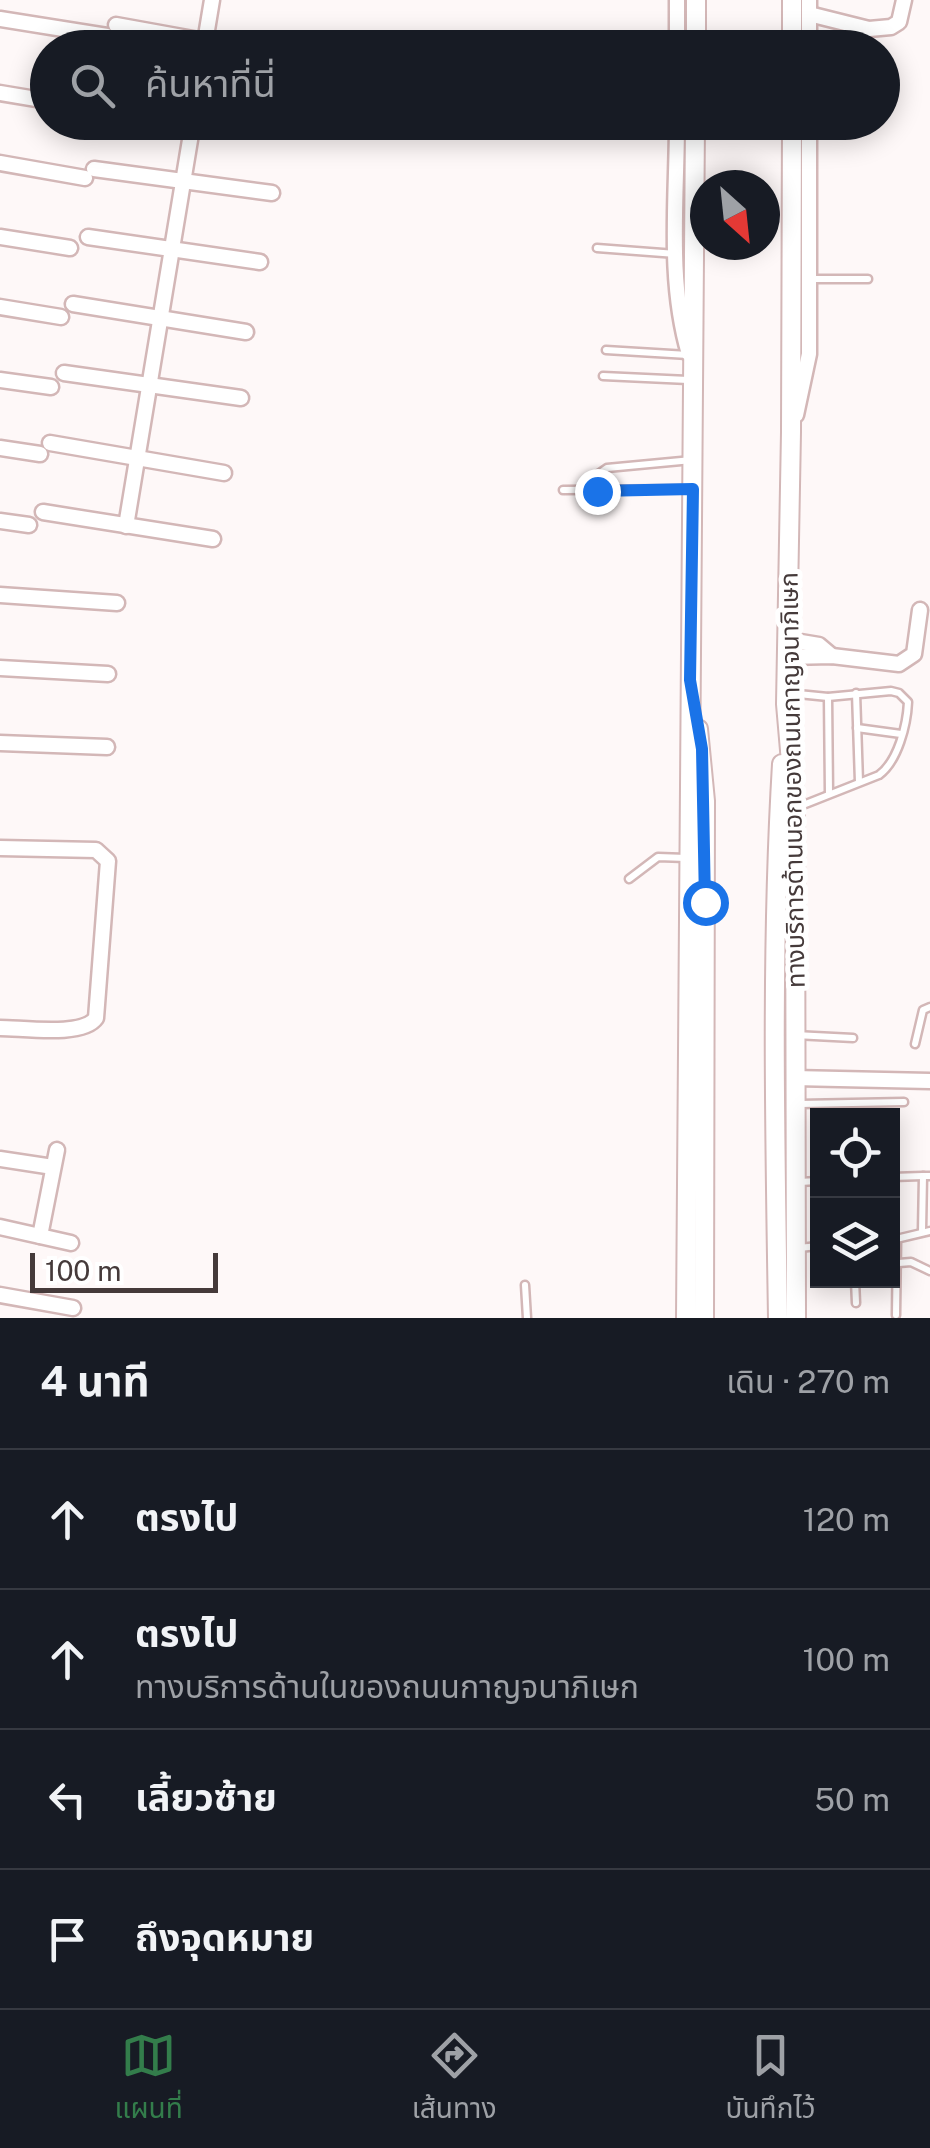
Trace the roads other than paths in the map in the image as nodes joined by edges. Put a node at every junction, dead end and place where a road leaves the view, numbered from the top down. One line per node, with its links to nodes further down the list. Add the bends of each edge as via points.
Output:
1 (212, 0): 9 (street)
2 (677, 0): 10 (street)
3 (696, 0): 11 (main road)
4 (792, 0): 12 (main road)
5 (904, 0): 6 (street, via 899,22 881,29)
6 (808, 7)
7 (0, 18): 8 (street)
8 (103, 30)
9 (207, 30)
10 (677, 30)
11 (696, 30)
12 (792, 30)
13 (0, 93): 14 (street)
14 (30, 98)
15 (191, 140): 21 (street)
16 (677, 140): 28 (street)
17 (696, 140): 41 (main road)
18 (792, 140): 46 (main road, ทางบริการด้านนอกของถนนกาญจนาภิเษก)
19 (809, 140): 30 (street)
20 (0, 163): 21 (street)
21 (185, 181): 22 (street); 27 (street)
22 (272, 193)
23 (0, 237): 25 (street)
24 (88, 238): 27 (street)
25 (70, 248)
26 (596, 248): 28 (lane)
27 (174, 249): 29 (street); 35 (street)
28 (677, 254): 38 (street)
29 (260, 262)
30 (810, 278): 31 (lane); 46 (street, via 809,354)
31 (868, 278)
32 (73, 304): 35 (street)
33 (0, 307): 34 (street)
34 (61, 316)
35 (162, 320): 36 (street); 43 (street)
36 (246, 332)
37 (606, 350): 38 (lane)
38 (689, 355): 41 (street)
39 (64, 373): 43 (street)
40 (603, 376): 41 (lane)
41 (695, 377): 49 (main road)
42 (0, 380): 44 (street)
43 (150, 386): 45 (street); 48 (street)
44 (50, 387)
45 (240, 398)
46 (792, 432): 62 (main road, ทางบริการด้านนอกของถนนกาญจนาภิเษก)
47 (0, 448): 48 (street)
48 (138, 456): 50 (street); 57 (street)
49 (694, 460): 51 (main road); 53 (lane, via 606,468 597,474)
50 (224, 473)
51 (693, 489): 53 (lane); 65 (main road)
52 (563, 490): 53 (lane)
53 (597, 491)
54 (43, 512): 57 (street)
55 (0, 521): 56 (street)
56 (29, 525)
57 (126, 526): 58 (street)
58 (214, 539)
59 (0, 595): 60 (street)
60 (117, 603)
61 (920, 610): 62 (street, via 917,644 906,661 890,665 832,656 819,645)
62 (788, 649): 68 (main road, ทางบริการด้านนอกของถนนกาญจนาภิเษก)
63 (0, 668): 64 (street)
64 (108, 674)
65 (690, 680): 77 (main road); 115 (main road, via 704,800)
66 (856, 693): 67 (lane); 69 (lane); 70 (lane, via 891,691 905,698)
67 (828, 697): 68 (lane); 74 (lane)
68 (786, 699): 75 (main road, ทางบริการด้านนอกของถนนกาญจนาภิเษก); 116 (main road, via 776,905)
69 (856, 728): 70 (lane); 73 (lane)
70 (901, 734): 73 (lane, via 888,768)
71 (0, 743): 72 (street)
72 (108, 747)
73 (858, 782): 74 (lane)
74 (829, 793): 75 (lane)
75 (796, 808): 81 (main road, ทางบริการด้านนอกของถนนกาญจนาภิเษก)
76 (0, 848): 80 (street, via 96,850 108,861 96,1018 79,1030)
77 (688, 858): 78 (lane, via 658,857); 114 (main road)
78 (629, 879)
79 (930, 1007): 83 (lane, via 923,1010)
80 (0, 1028)
81 (794, 1035): 82 (lane); 84 (main road, ทางบริการด้านนอกของถนนกาญจนาภิเษก)
82 (852, 1038)
83 (915, 1044)
84 (794, 1078): 85 (street); 88 (main road, ทางบริการด้านนอกของถนนกาญจนาภิเษก)
85 (930, 1080)
86 (832, 1102): 87 (lane); 88 (lane); 89 (lane)
87 (904, 1102)
88 (794, 1105): 95 (main road, ทางบริการด้านนอกของถนนกาญจนาภิเษก)
89 (832, 1108)
90 (56, 1150): 92 (street)
91 (0, 1159): 92 (street)
92 (54, 1166): 99 (street)
93 (926, 1176): 94 (lane); 98 (lane)
94 (900, 1177)
95 (795, 1182): 96 (lane); 103 (main road, ทางบริการด้านนอกของถนนกาญจนาภิเษก)
96 (810, 1182)
97 (0, 1228): 99 (street)
98 (926, 1231): 100 (lane)
99 (40, 1236): 101 (street)
100 (900, 1239)
101 (71, 1242)
102 (810, 1247): 103 (lane)
103 (795, 1248): 117 (main road, ทางบริการด้านนอกของถนนกาญจนาภิเษก)
104 (900, 1263): 105 (lane)
105 (930, 1271)
106 (525, 1285): 113 (lane)
107 (855, 1288): 110 (lane)
108 (898, 1288): 112 (lane)
109 (0, 1295): 111 (street)
110 (856, 1303)
111 (72, 1308)
112 (896, 1315)
113 (527, 1318)
114 (686, 1318)
115 (704, 1318)
116 (778, 1318)
117 (796, 1318)

